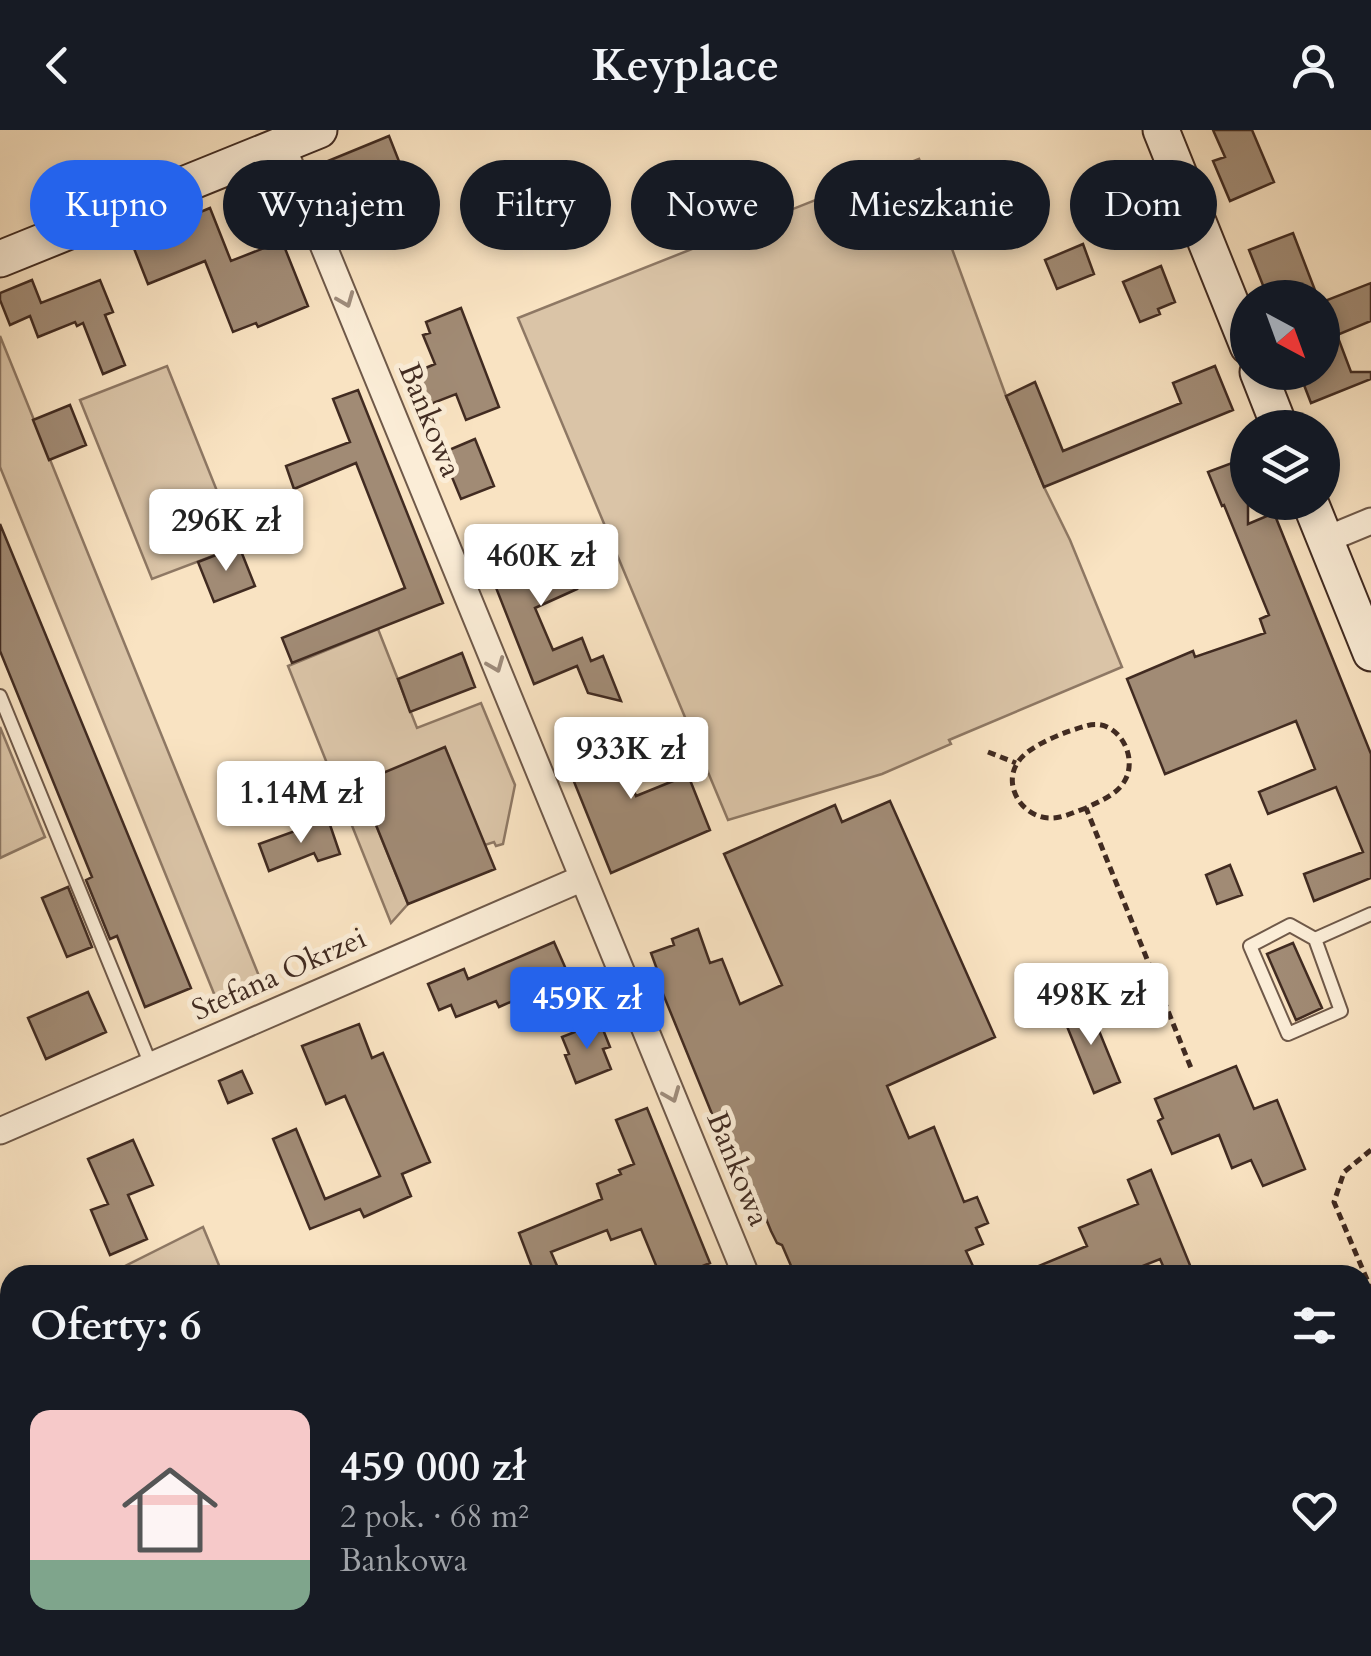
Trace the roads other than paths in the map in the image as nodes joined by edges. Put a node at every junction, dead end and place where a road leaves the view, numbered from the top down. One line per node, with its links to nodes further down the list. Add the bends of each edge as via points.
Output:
1 (319, 130): 3 (street)
2 (1161, 130): 5 (street)
3 (282, 144): 4 (street); 11 (street, Bankowa, one-way to 11)
4 (0, 259)
5 (1230, 301)
6 (1317, 520): 8 (street)
7 (1371, 521): 8 (street)
8 (1324, 540): 9 (street)
9 (1371, 653)
10 (0, 696): 14 (lane)
11 (583, 878): 14 (street, Stefana Okrzei); 16 (street, Bankowa, one-way to 16)
12 (1371, 914): 13 (lane)
13 (1315, 938): 13 (lane, via 1340,1010 1288,1034 1250,946 1290,925)
14 (152, 1065): 15 (street, Stefana Okrzei)
15 (0, 1132)
16 (742, 1265)

